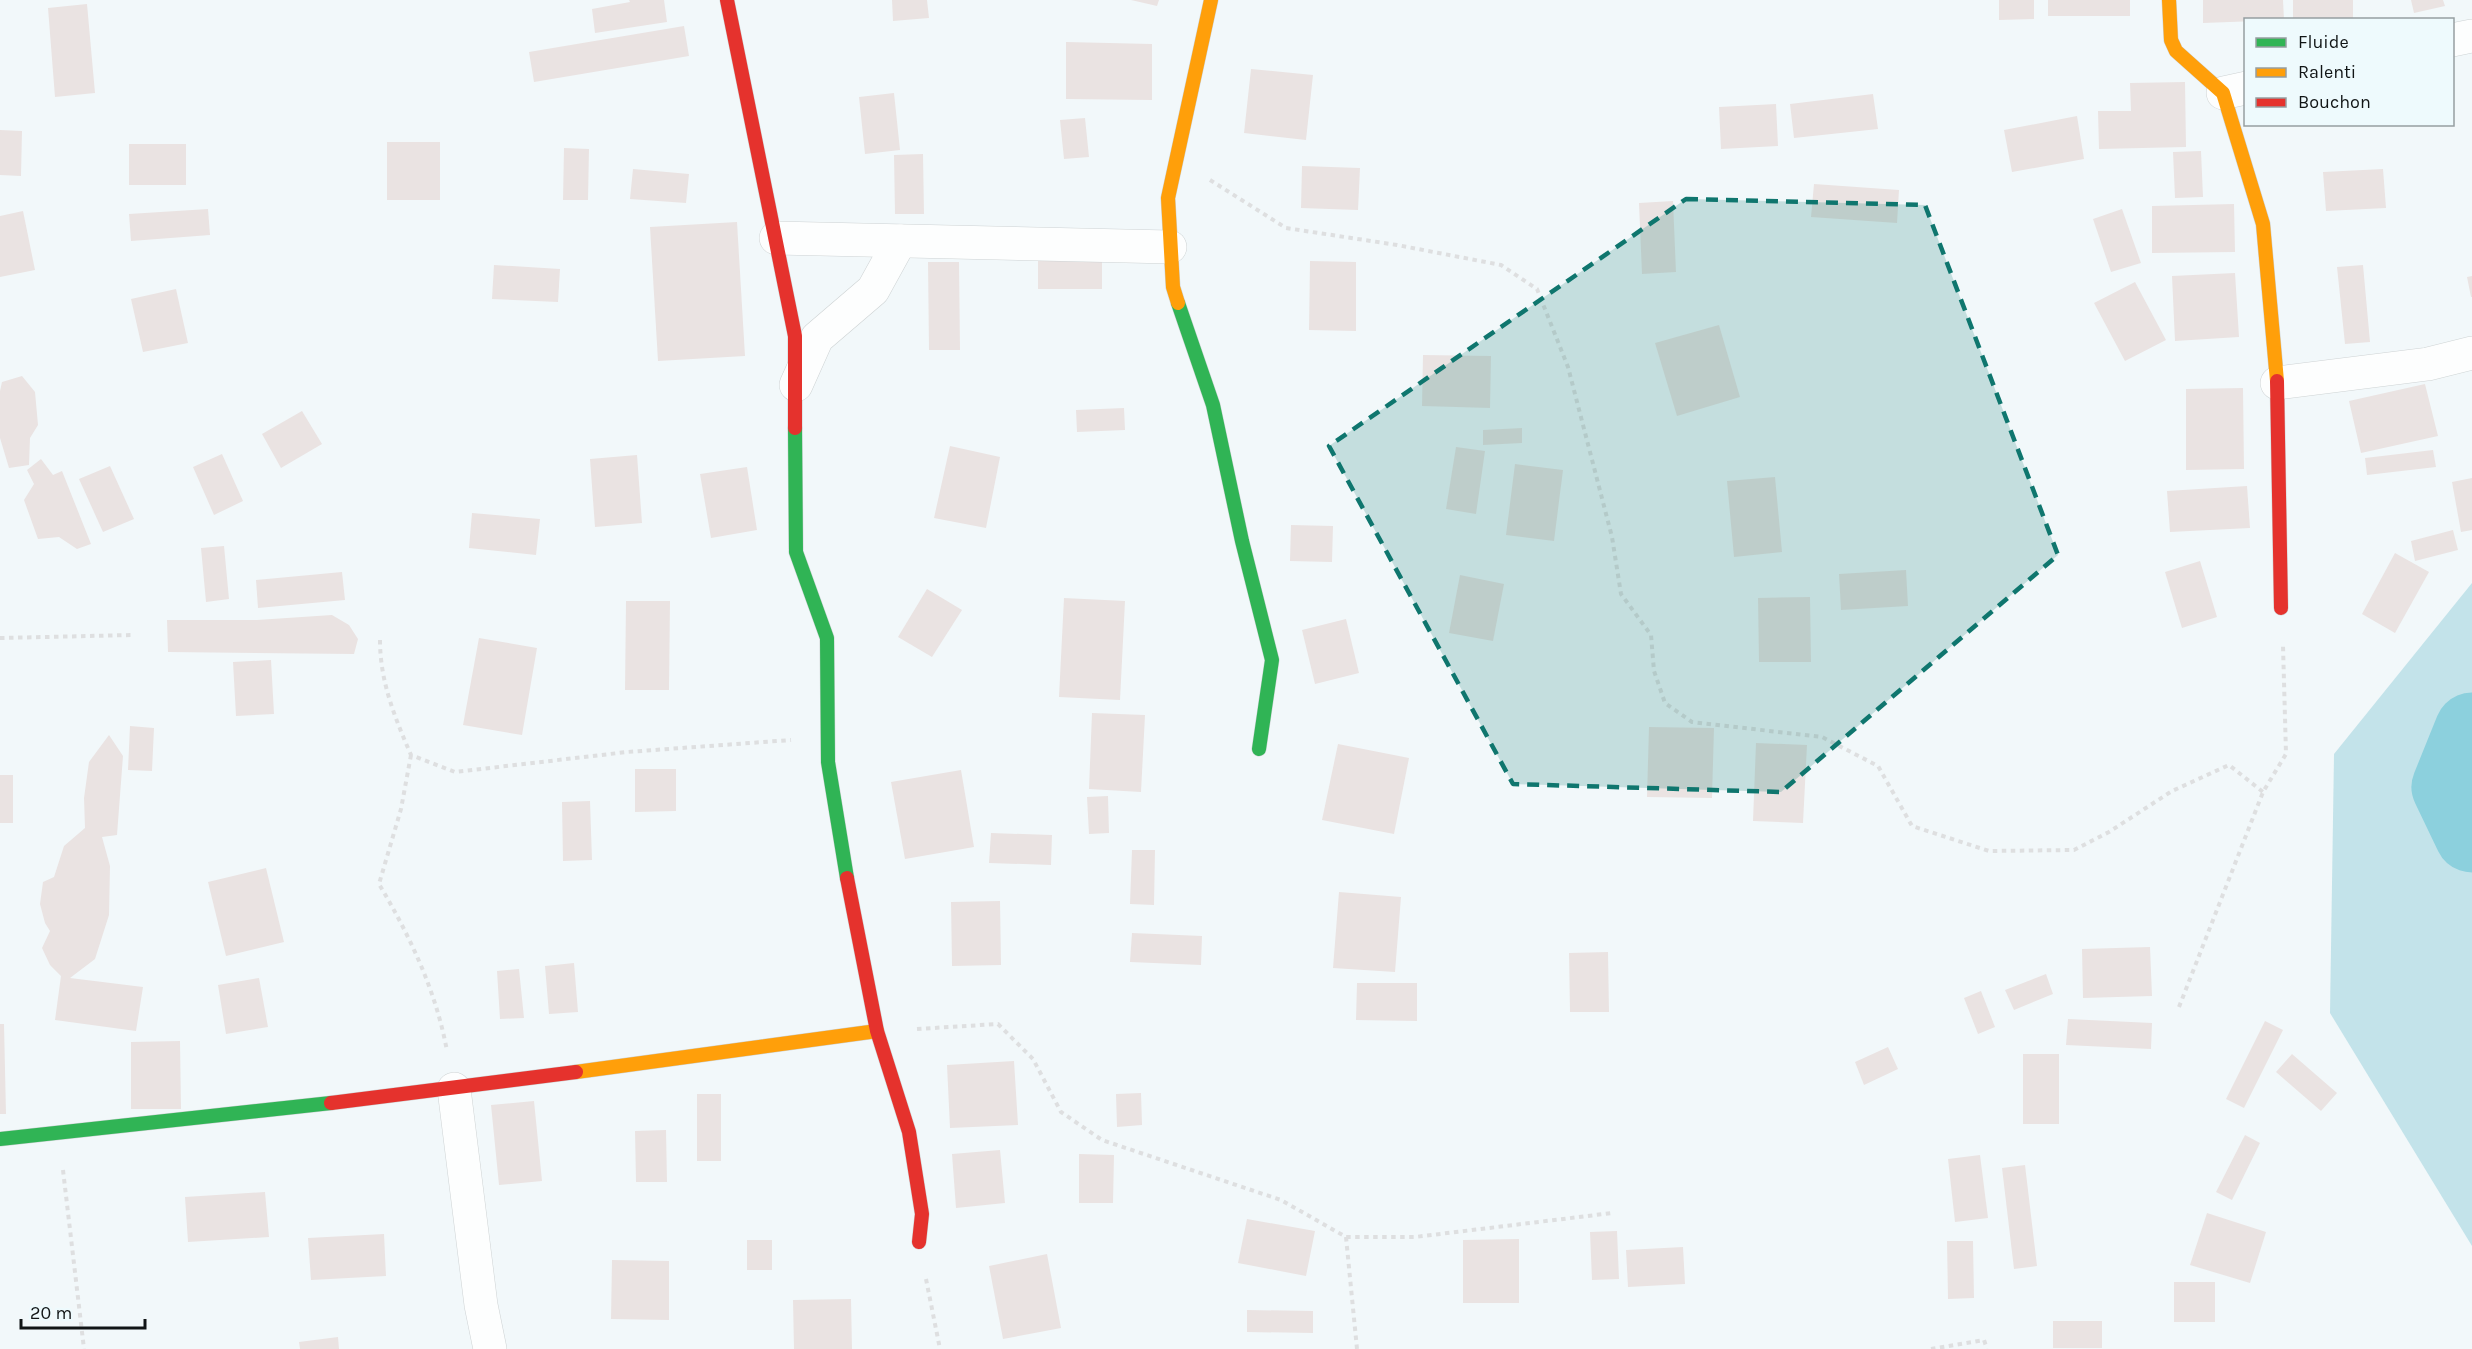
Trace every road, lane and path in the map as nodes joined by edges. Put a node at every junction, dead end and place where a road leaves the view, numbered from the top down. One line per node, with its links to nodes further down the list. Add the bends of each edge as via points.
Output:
1 (728, 0): 8 (street)
2 (1211, 0): 7 (street)
3 (2169, 0): 6 (street, via 2171,40 2176,51)
4 (2472, 36): 5 (street)
5 (2454, 40)
6 (2234, 91): 12 (street, via 2263,224)
7 (1177, 159): 10 (street, via 1168,198); 21 (path, via 1286,228 1502,265 1537,289 1568,367 1612,537 1622,594 1651,635 1654,670 1665,703 1692,722 1822,737 1878,766 1912,826 1989,851 2074,850 2172,791 2229,765)
8 (776, 238): 9 (street); 13 (street, via 795,336)
9 (900, 241): 10 (street); 13 (street, via 873,290 817,338)
10 (1170, 247): 19 (street, via 1173,287 1214,405 1272,660)
11 (2472, 352): 12 (street, via 2428,364)
12 (2277, 383): 14 (street)
13 (796, 385): 18 (street, via 796,552 825,628)
14 (2282, 608): 21 (path, via 2286,754)
15 (133, 635): 16 (path)
16 (0, 638)
17 (380, 640): 20 (path, via 380,665 392,711)
18 (828, 737): 20 (path, via 627,752 455,772); 23 (street, via 828,762 853,914)
19 (1258, 748)
20 (411, 755): 24 (path, via 401,809 379,885 404,925 420,962 443,1029)
21 (2263, 792): 22 (path)
22 (2179, 1007)
23 (877, 1031): 24 (street); 28 (path, via 998,1024 1033,1059 1061,1112 1102,1140 1281,1200); 29 (street, via 909,1132 922,1214)
24 (454, 1089): 25 (street); 31 (street)
25 (58, 1131): 26 (street); 30 (path)
26 (0, 1138)
27 (1612, 1213): 28 (path, via 1415,1237)
28 (1346, 1237): 33 (path)
29 (919, 1242): 32 (path)
30 (84, 1349)
31 (490, 1349)
32 (939, 1349)
33 (1357, 1349)
34 (1931, 1349): 35 (path, via 1984,1340)
35 (1987, 1349)

